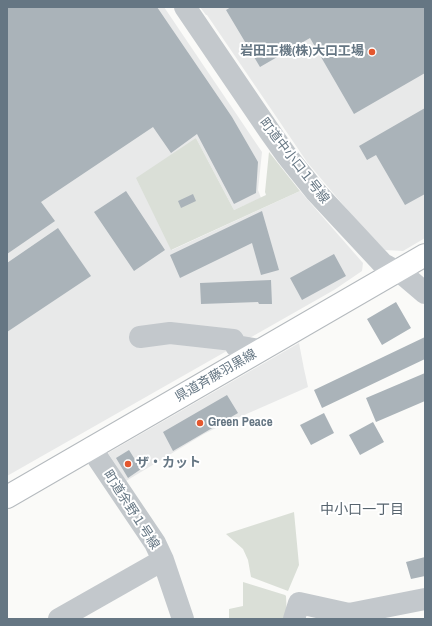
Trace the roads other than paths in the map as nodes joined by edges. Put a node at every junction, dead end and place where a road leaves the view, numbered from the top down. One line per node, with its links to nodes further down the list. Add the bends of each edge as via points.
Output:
1 (185, 7): 3 (street, 町道中小口１号線, via 270,132 308,182 383,264)
2 (425, 255): 3 (main road, 県道斉藤羽黒線)
3 (397, 272): 4 (street, 町道中小口１号線); 6 (main road, 県道斉藤羽黒線)
4 (425, 293)
5 (140, 337): 6 (street, via 170,333 233,340 236,346)
6 (260, 350): 7 (main road, 県道斉藤羽黒線)
7 (91, 448): 8 (main road, 県道斉藤羽黒線); 9 (street, 町道余野１号線, via 155,543)
8 (7, 497)
9 (163, 560): 12 (street); 13 (street, 町道余野１号線)
10 (425, 599): 11 (street, via 349,614)
11 (297, 611)
12 (59, 619)
13 (183, 619)

